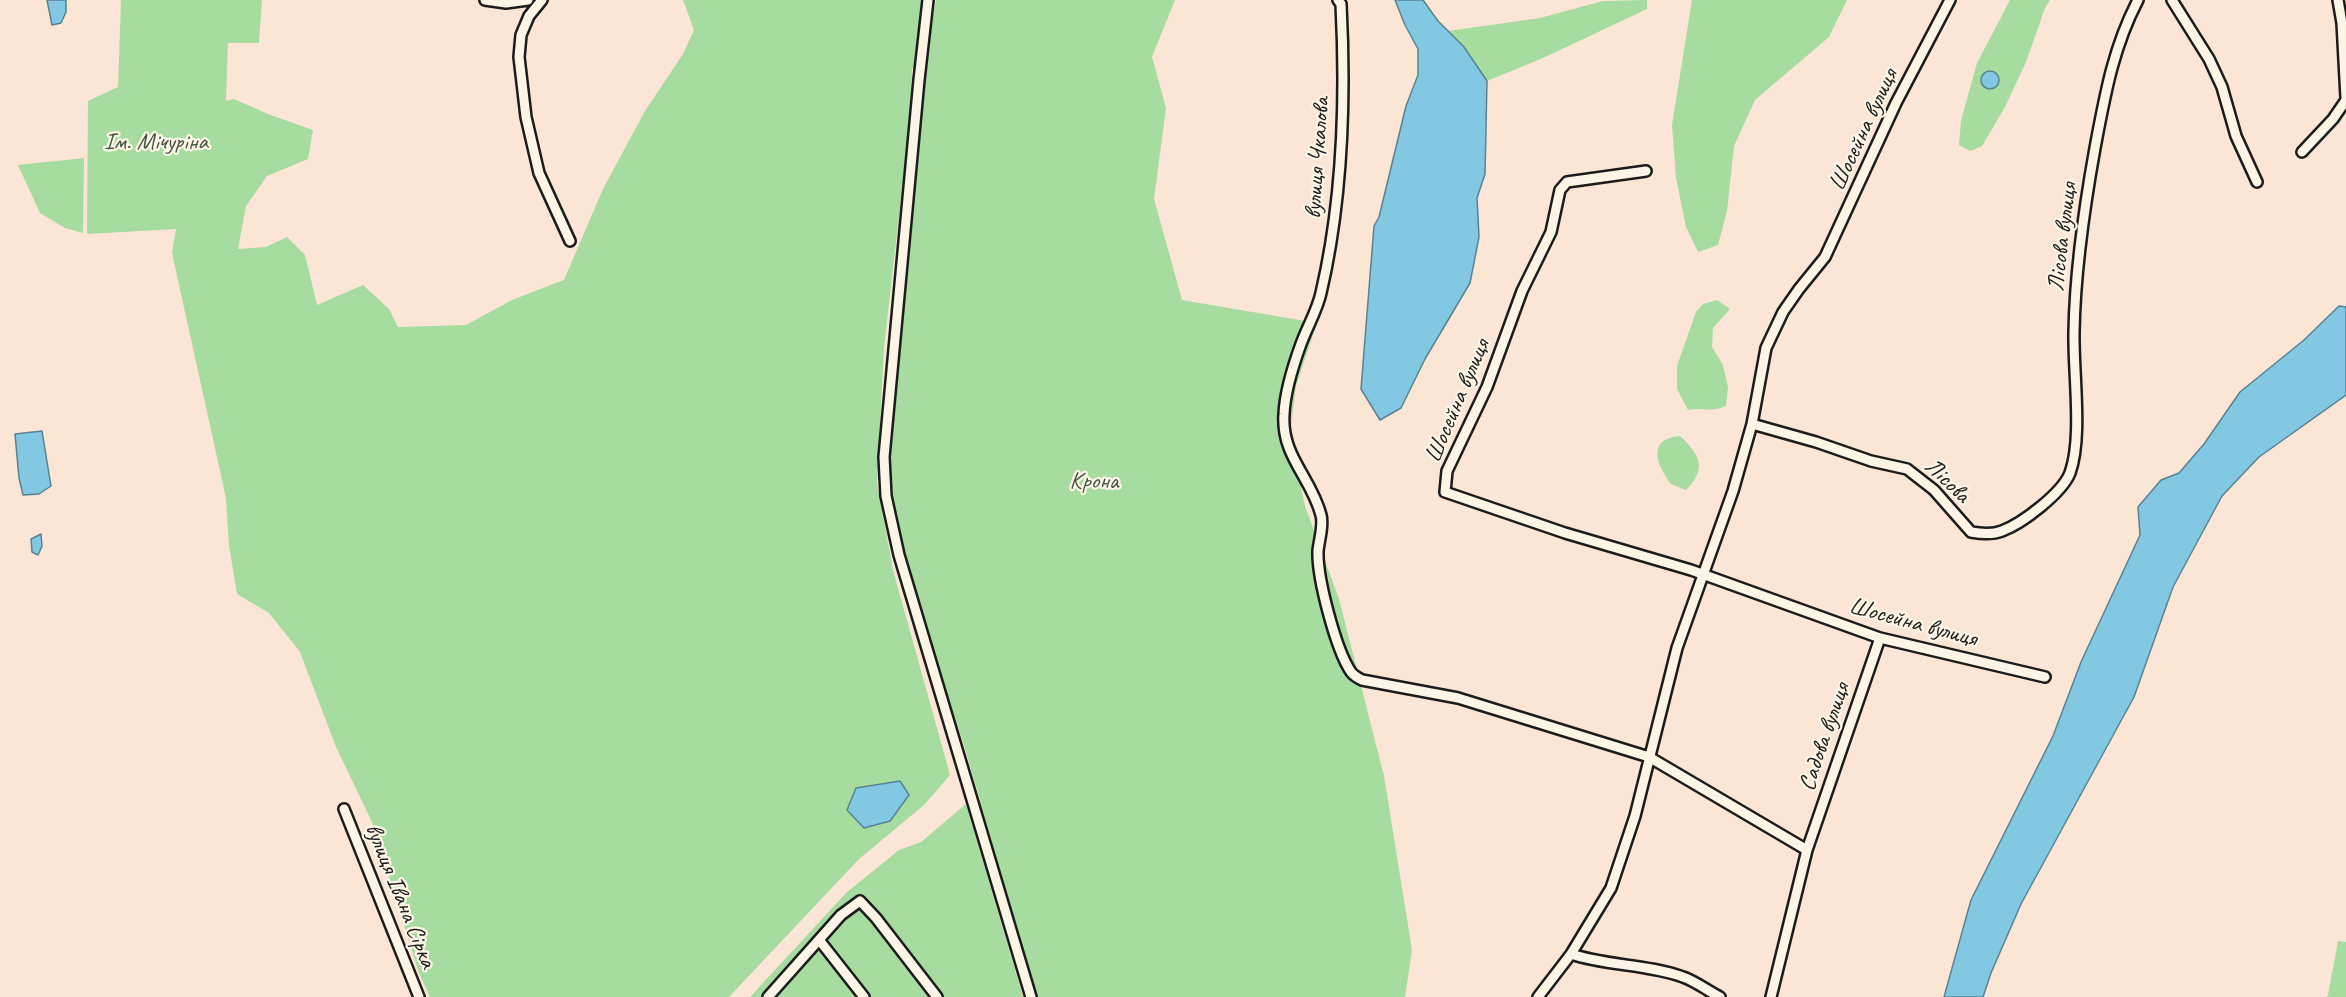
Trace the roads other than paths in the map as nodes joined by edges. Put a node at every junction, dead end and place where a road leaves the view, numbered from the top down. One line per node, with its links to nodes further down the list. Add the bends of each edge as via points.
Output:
1 (485, 0): 2 (street)
2 (528, 0)
3 (542, 0): 14 (street, via 521,34 519,57 539,173)
4 (928, 0): 29 (street, via 884,457 886,496 899,555)
5 (1338, 0): 20 (street, вулиця Чкалова, via 1342,158 1337,201 1321,294 1291,378 1283,434 1322,516 1320,579 1345,662 1353,675 1362,680 1458,698)
6 (1950, 0): 15 (street, Шосейна вулиця, via 1896,103 1826,257 1798,289 1766,348)
7 (2138, 0): 16 (street, Лісова вулиця, via 2111,64 2082,219 2074,333 2075,456)
8 (2172, 0): 13 (street, via 2209,59)
9 (2338, 0): 10 (street)
10 (2346, 99): 11 (street)
11 (2302, 152)
12 (1646, 171): 17 (street, Шосейна вулиця, via 1567,182 1560,190 1551,232 1522,291 1487,387 1447,471 1446,492)
13 (2257, 182)
14 (570, 241)
15 (1752, 424): 16 (street, Лісова, via 1907,469 1934,490 1971,532 2003,531); 17 (street, Шосейна вулиця)
16 (2065, 484)
17 (1703, 576): 18 (street, Шосейна вулиця); 20 (street, Шосейна вулиця, via 1677,648)
18 (1880, 638): 19 (street, Шосейна вулиця); 22 (street, Садова вулиця)
19 (2046, 677)
20 (1649, 757): 22 (street); 24 (street, Шосейна вулиця, via 1611,888)
21 (344, 809): 25 (street, вулиця Івана Сірка)
22 (1807, 850): 32 (street, Садова вулиця)
23 (820, 940): 26 (street); 27 (street); 28 (street, via 841,915 860,901)
24 (1571, 954): 30 (street, Шосейна вулиця); 31 (street, via 1590,961 1670,973)
25 (419, 997)
26 (768, 997)
27 (864, 997)
28 (937, 997)
29 (1031, 997)
30 (1538, 997)
31 (1720, 997)
32 (1771, 997)

